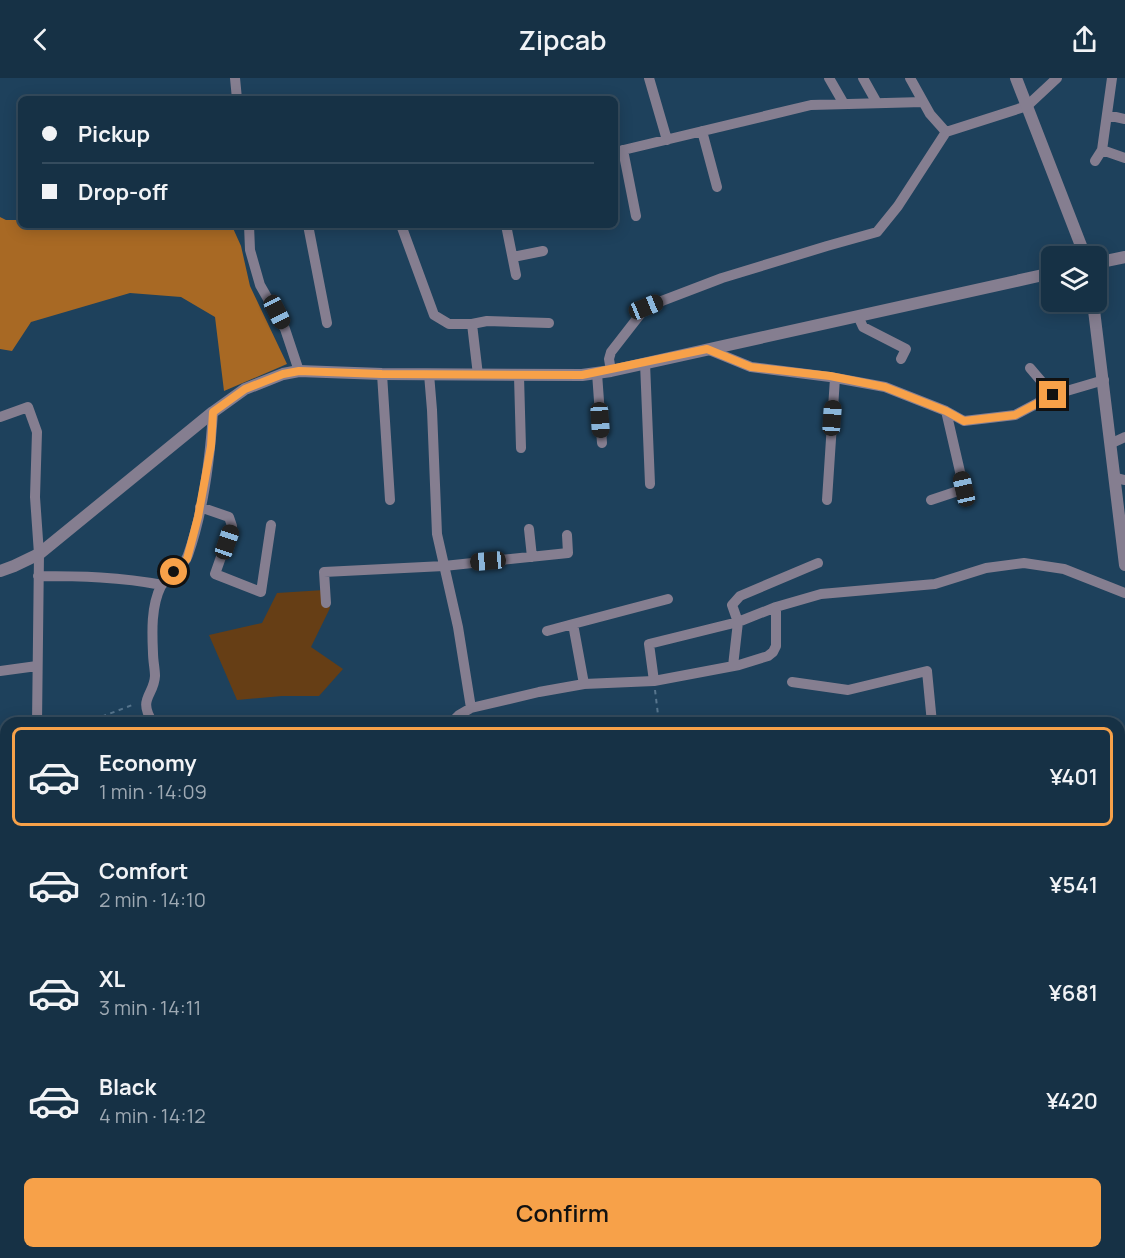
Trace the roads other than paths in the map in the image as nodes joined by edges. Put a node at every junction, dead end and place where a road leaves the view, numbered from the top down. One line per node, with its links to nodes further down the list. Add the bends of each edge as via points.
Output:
1 (235, 78): 9 (street)
2 (649, 78): 18 (street)
3 (829, 78): 12 (street)
4 (863, 78): 11 (street)
5 (910, 78): 10 (street)
6 (1016, 78): 13 (street)
7 (1057, 78): 13 (street)
8 (1112, 78): 14 (street)
9 (237, 96)
10 (923, 102): 11 (street); 17 (street)
11 (877, 103): 12 (street)
12 (844, 104): 16 (street, via 811,105)
13 (1027, 106): 17 (street); 29 (street)
14 (1107, 115): 15 (street); 19 (street)
15 (1125, 119)
16 (702, 131): 18 (street); 23 (street)
17 (946, 132): 46 (street, via 878,232 722,278 646,307 611,352)
18 (667, 140): 20 (street)
19 (1102, 150): 21 (street); 22 (street)
20 (619, 151): 24 (street)
21 (1125, 158)
22 (1095, 161)
23 (717, 187)
24 (636, 216)
25 (249, 228): 45 (street, via 250,250 260,285 285,329)
26 (309, 228): 38 (street)
27 (402, 228): 40 (street, via 434,315 449,324)
28 (507, 228): 31 (street)
29 (1081, 246)
30 (543, 251): 31 (street)
31 (513, 257): 34 (street)
32 (1125, 257): 33 (street)
33 (1107, 261)
34 (516, 275)
35 (1041, 275): 37 (street)
36 (1094, 312): 53 (street)
37 (858, 316): 41 (street); 42 (street, via 863,327 906,349)
38 (327, 323)
39 (549, 323): 40 (street)
40 (472, 324): 50 (street)
41 (707, 349): 43 (street); 52 (street, via 751,367)
42 (901, 359)
43 (645, 363): 46 (street); 63 (street)
44 (1030, 368): 54 (street)
45 (299, 371): 48 (street); 56 (street, via 245,389)
46 (611, 371): 47 (street)
47 (597, 373): 51 (street); 59 (street)
48 (382, 374): 49 (street); 64 (street)
49 (429, 374): 50 (street); 75 (street, via 437,534)
50 (478, 375): 51 (street)
51 (519, 376): 61 (street)
52 (836, 378): 55 (street, via 885,387); 65 (street)
53 (1104, 380): 54 (street); 60 (street)
54 (1053, 395): 55 (street, via 1015,415 964,421)
55 (946, 411): 66 (street, via 964,489)
56 (213, 412): 67 (street); 71 (street)
57 (0, 417): 71 (street, via 28,407 35,424)
58 (1125, 437): 60 (street)
59 (602, 443)
60 (1112, 443): 62 (street)
61 (521, 448)
62 (1120, 479): 74 (street)
63 (650, 484)
64 (390, 500)
65 (827, 500)
66 (931, 500)
67 (200, 507): 68 (street, via 229,517 232,526 215,574 261,592); 78 (street, via 187,559)
68 (271, 525)
69 (530, 529): 72 (street)
70 (567, 535): 72 (street, via 568,554)
71 (39, 554): 76 (street); 77 (street)
72 (532, 557): 75 (street)
73 (818, 563): 83 (street, via 740,596 732,605)
74 (1125, 565)
75 (444, 566): 81 (street, via 324,572); 92 (street)
76 (0, 571)
77 (39, 576): 78 (street); 86 (street)
78 (162, 585): 94 (street, via 153,614 155,678 147,700)
79 (1125, 593): 82 (street, via 1064,569 1024,563 986,568 935,584 821,594)
80 (668, 599): 84 (street)
81 (326, 603)
82 (776, 607): 83 (street); 87 (street, via 776,646 772,652)
83 (738, 622): 87 (street); 89 (street, via 649,644)
84 (573, 624): 85 (street); 91 (street)
85 (547, 631)
86 (37, 666): 88 (street); 93 (street)
87 (733, 666): 89 (street)
88 (0, 671)
89 (654, 681): 91 (street)
90 (792, 682): 96 (street, via 848,690 927,671)
91 (584, 684): 92 (street)
92 (471, 708): 95 (street)
93 (37, 717)
94 (149, 717)
95 (457, 717)
96 (931, 717)

